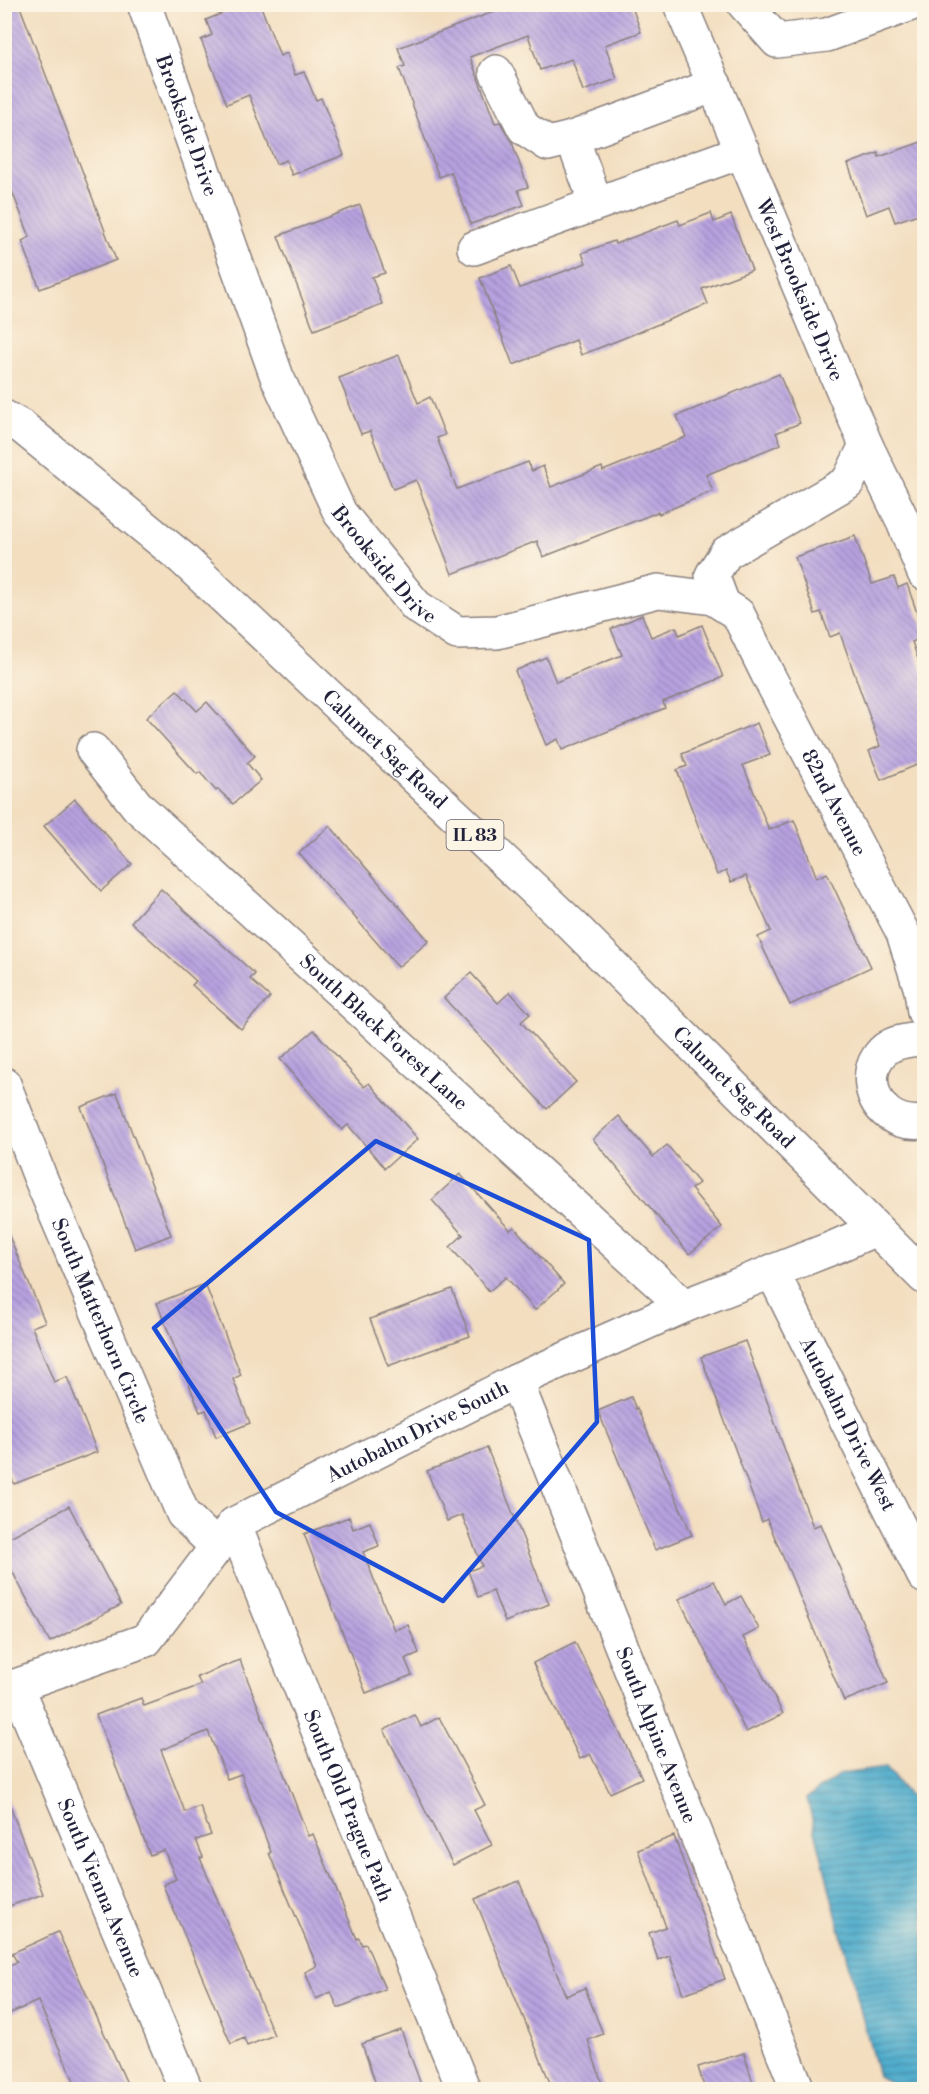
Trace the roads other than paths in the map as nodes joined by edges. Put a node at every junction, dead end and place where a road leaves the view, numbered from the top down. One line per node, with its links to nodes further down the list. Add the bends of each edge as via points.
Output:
1 (144, 4): 14 (street, Brookside Drive, via 277,376 340,513 416,606 457,633 497,632 658,591 713,598)
2 (680, 4): 6 (street, West Brookside Drive)
3 (744, 4): 4 (street, via 777,41 827,35)
4 (911, 4)
5 (495, 72): 7 (street, via 524,128 548,144)
6 (715, 85): 7 (street); 8 (street, West Brookside Drive)
7 (572, 138): 9 (street)
8 (743, 151): 9 (street); 12 (street, West Brookside Drive)
9 (596, 203): 10 (street)
10 (474, 248)
11 (4, 417): 20 (street, Calumet Sag Road / IL 83, via 22,427 182,558 571,924)
12 (866, 445): 13 (street, West Brookside Drive); 14 (street, via 848,482 726,553 712,575)
13 (924, 573)
14 (723, 604): 16 (street, 82nd Avenue, via 738,614 903,933)
15 (93, 750): 23 (street, South Black Forest Lane, via 138,807)
16 (924, 1012)
17 (924, 1040): 19 (street, via 897,1042 881,1053 871,1080 872,1091 883,1111)
18 (4, 1084): 25 (street, South Matterhorn Circle, via 183,1514)
19 (920, 1127)
20 (876, 1229): 21 (street, Autobahn Drive South); 22 (street, Calumet Sag Road / IL 83)
21 (772, 1271): 23 (street, Autobahn Drive South); 26 (street, Autobahn Drive West)
22 (924, 1277)
23 (684, 1306): 24 (street, Autobahn Drive South)
24 (516, 1381): 25 (street, Autobahn Drive South); 30 (street, South Alpine Avenue)
25 (226, 1535): 27 (street, Autobahn Drive South, via 146,1640); 29 (street, South Old Prague Path)
26 (924, 1576)
27 (10, 1688): 28 (street, South Vienna Avenue)
28 (186, 2090)
29 (464, 2090)
30 (798, 2090)

